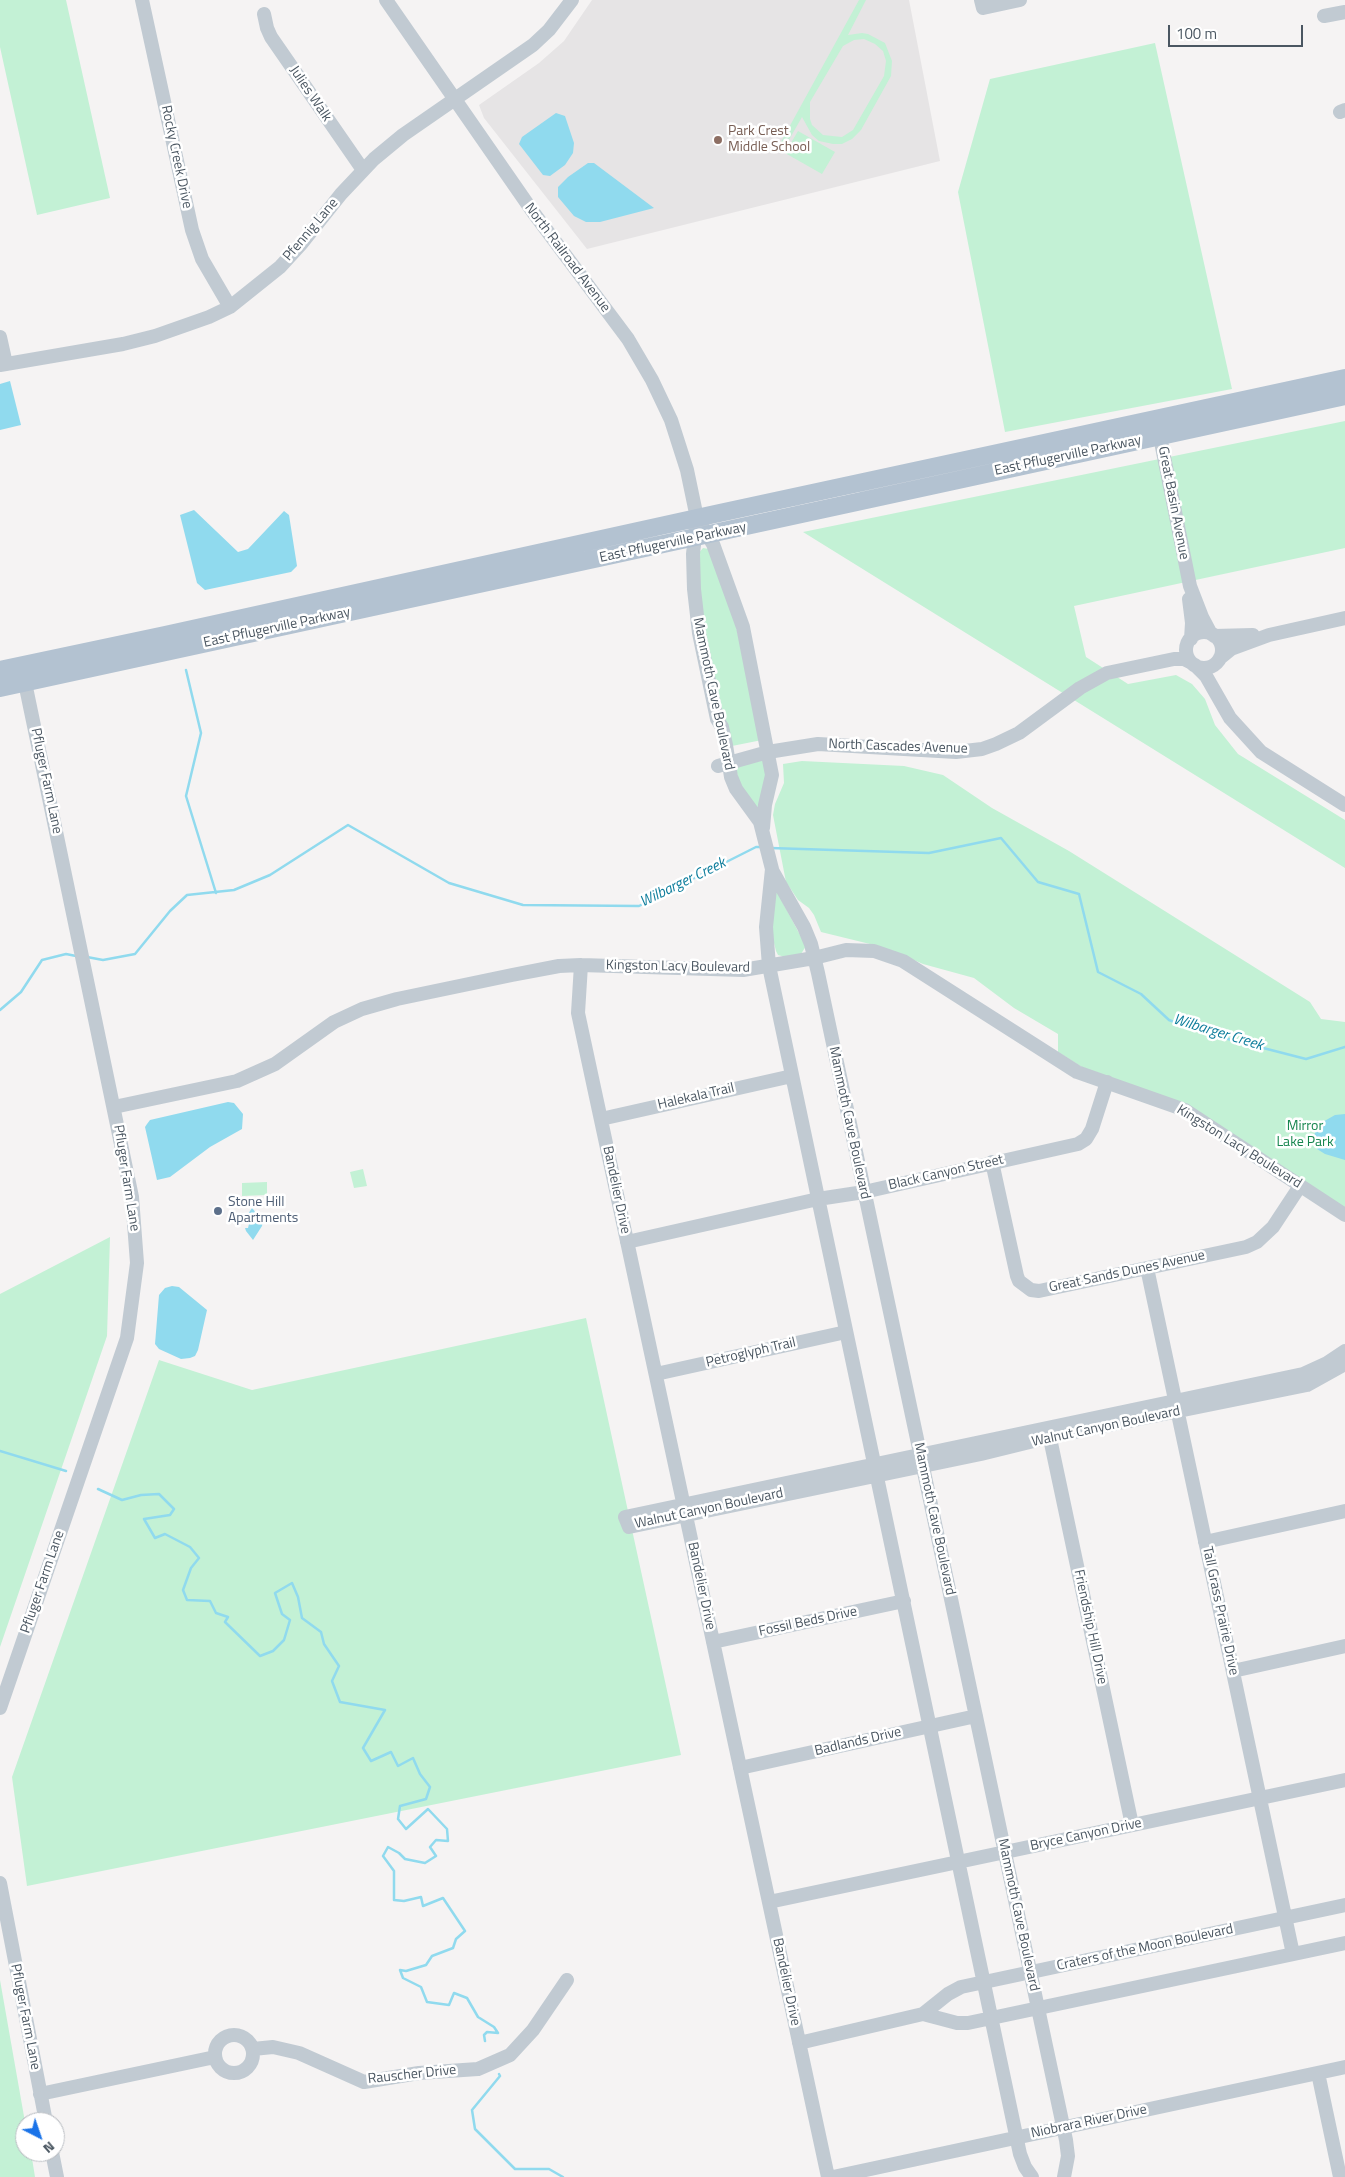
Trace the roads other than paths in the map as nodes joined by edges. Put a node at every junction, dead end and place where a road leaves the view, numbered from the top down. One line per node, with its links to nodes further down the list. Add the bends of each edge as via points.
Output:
1 (142, 0): 11 (street, Rocky Creek Drive, via 192,230 202,259)
2 (386, 0): 9 (street, North Railroad Avenue)
3 (572, 0): 9 (street, Pfennig Lane, via 533,45)
4 (1020, 0): 5 (street)
5 (982, 4)
6 (1345, 12): 8 (street)
7 (264, 14): 10 (street, Julies Walk, via 271,37)
8 (1324, 16)
9 (454, 100): 10 (street, Pfennig Lane, via 403,135); 17 (street, North Railroad Avenue, via 628,339 652,380 671,420 682,454)
10 (363, 170): 11 (street, Pfennig Lane, via 280,267)
11 (230, 306): 13 (street, Pfennig Lane, via 210,318 155,336)
12 (0, 337): 13 (street)
13 (3, 364)
14 (1345, 378): 16 (main road, East Pflugerville Parkway)
15 (1345, 396): 16 (main road, East Pflugerville Parkway)
16 (1158, 427): 17 (main road, East Pflugerville Parkway); 18 (main road, East Pflugerville Parkway); 19 (street, Great Basin Avenue)
17 (696, 518): 18 (street, Mammoth Cave Boulevard); 20 (main road, East Pflugerville Parkway)
18 (701, 537): 21 (main road, East Pflugerville Parkway); 34 (street, Mammoth Cave Boulevard, via 714,544 742,627); 35 (street, Mammoth Cave Boulevard, via 693,554 696,618 717,718 722,727)
19 (1190, 586): 23 (street, Great Basin Avenue); 25 (street, Great Basin Avenue)
20 (354, 592): 21 (street); 28 (main road, East Pflugerville Parkway)
21 (359, 610): 31 (main road, East Pflugerville Parkway)
22 (1345, 618): 24 (street)
23 (1213, 635): 24 (street); 25 (street, via 1201,632); 26 (street, via 1221,644)
24 (1268, 635): 26 (street, via 1231,649)
25 (1190, 640): 27 (street, via 1188,655); 30 (street, via 1172,651)
26 (1219, 659): 27 (street, via 1205,668); 33 (street, via 1214,675)
27 (1194, 664): 30 (street, via 1174,659); 33 (street, via 1206,676)
28 (21, 665): 29 (main road, East Pflugerville Parkway); 31 (street, Pfluger Farm Lane)
29 (0, 670)
30 (1118, 670): 34 (street, North Cascades Avenue, via 1107,672 1085,685 1013,736 982,749 956,752 818,744)
31 (25, 682): 32 (main road, East Pflugerville Parkway); 44 (street, Pfluger Farm Lane)
32 (0, 688)
33 (1217, 696): 36 (street, via 1235,724 1261,752)
34 (768, 752): 35 (street, North Cascades Avenue); 37 (street, Mammoth Cave Boulevard, via 772,775)
35 (724, 765): 37 (street, Mammoth Cave Boulevard)
36 (1345, 805)
37 (763, 830): 38 (street, Mammoth Cave Boulevard)
38 (772, 869): 39 (street, Mammoth Cave Boulevard, via 804,927); 41 (street, Mammoth Cave Boulevard, via 766,927)
39 (814, 958): 41 (street, Kingston Lacy Boulevard); 43 (street, Kingston Lacy Boulevard, via 860,950 903,960 1077,1072); 48 (street, Mammoth Cave Boulevard)
40 (581, 965): 41 (street, Kingston Lacy Boulevard, via 732,971); 44 (street, Kingston Lacy Boulevard, via 512,975 362,1009 334,1022 275,1064 237,1081); 45 (street, Bandelier Drive, via 578,1012)
41 (768, 966): 42 (street, Mammoth Cave Boulevard)
42 (792, 1076): 45 (street, Halekala Trail); 49 (street, Mammoth Cave Boulevard)
43 (1107, 1082): 46 (street, Black Canyon Street, via 1092,1129 1082,1142); 47 (street, Kingston Lacy Boulevard, via 1184,1110)
44 (114, 1107): 68 (street, Pfluger Farm Lane, via 132,1196 136,1238 137,1263 127,1338)
45 (601, 1119): 51 (street, Bandelier Drive)
46 (992, 1162): 48 (street, Black Canyon Street); 52 (street, Great Sands Dunes Avenue, via 1015,1270 1020,1281 1031,1290)
47 (1300, 1186): 50 (street, Kingston Lacy Boulevard); 52 (street, Great Sands Dunes Avenue, via 1273,1227 1257,1242)
48 (864, 1192): 49 (street, Black Canyon Street); 59 (street, Mammoth Cave Boulevard)
49 (818, 1199): 51 (street, Black Canyon Street); 53 (street, Mammoth Cave Boulevard)
50 (1345, 1215)
51 (628, 1242): 56 (street, Bandelier Drive)
52 (1147, 1268): 57 (street, Tall Grass Prairie Drive)
53 (846, 1332): 56 (street, Petroglyph Trail); 60 (street, Mammoth Cave Boulevard)
54 (1345, 1351): 57 (street, Walnut Canyon Boulevard, via 1303,1374)
55 (1345, 1364): 57 (street, Walnut Canyon Boulevard, via 1306,1385)
56 (656, 1374): 61 (street, Bandelier Drive)
57 (1176, 1406): 58 (street, Walnut Canyon Boulevard); 63 (street, Tall Grass Prairie Drive)
58 (1049, 1433): 59 (street, Walnut Canyon Boulevard); 74 (street, Friendship Hill Drive)
59 (921, 1460): 60 (street, Walnut Canyon Boulevard); 69 (street, Mammoth Cave Boulevard)
60 (876, 1469): 61 (street, Walnut Canyon Boulevard); 64 (street, Mammoth Cave Boulevard)
61 (685, 1509): 65 (street, Bandelier Drive)
62 (1345, 1511): 63 (street)
63 (1205, 1542): 67 (street, Tall Grass Prairie Drive)
64 (904, 1601): 65 (street, Fossil Beds Drive); 70 (street, Mammoth Cave Boulevard)
65 (713, 1642): 71 (street, Bandelier Drive)
66 (1345, 1646): 67 (street)
67 (1233, 1671): 73 (street, Tall Grass Prairie Drive)
68 (0, 1708)
69 (976, 1716): 70 (street, Badlands Drive); 75 (street, Mammoth Cave Boulevard)
70 (930, 1726): 71 (street, Badlands Drive); 76 (street, Mammoth Cave Boulevard)
71 (740, 1768): 78 (street, Bandelier Drive)
72 (1345, 1780): 73 (street, Bryce Canyon Drive)
73 (1260, 1798): 74 (street, Bryce Canyon Drive); 80 (street, Tall Grass Prairie Drive)
74 (1132, 1825): 75 (street, Bryce Canyon Drive)
75 (1005, 1852): 76 (street, Bryce Canyon Drive); 83 (street, Mammoth Cave Boulevard)
76 (959, 1862): 78 (street, Bryce Canyon Drive); 85 (street, Mammoth Cave Boulevard)
77 (0, 1883): 94 (street, Pfluger Farm Lane)
78 (769, 1902): 89 (street, Bandelier Drive)
79 (1345, 1905): 80 (street, Craters of the Moon Boulevard)
80 (1285, 1918): 82 (street, Tall Grass Prairie Drive); 83 (street, Craters of the Moon Boulevard)
81 (1345, 1943): 82 (street, Craters of the Moon Boulevard)
82 (1293, 1954): 86 (street, Craters of the Moon Boulevard)
83 (1030, 1972): 85 (street, Craters of the Moon Boulevard); 86 (street, Mammoth Cave Boulevard)
84 (567, 1980): 90 (street, Rauscher Drive, via 533,2030 510,2055 478,2069 419,2073 364,2082 299,2053)
85 (984, 1982): 87 (street, Craters of the Moon Boulevard, via 956,1989); 88 (street, Mammoth Cave Boulevard)
86 (1038, 2008): 88 (street, Craters of the Moon Boulevard); 96 (street, Mammoth Cave Boulevard)
87 (923, 2014): 88 (street, Craters of the Moon Boulevard, via 964,2023); 89 (street, Craters of the Moon Boulevard)
88 (992, 2018): 97 (street, Mammoth Cave Boulevard)
89 (799, 2043): 100 (street, Bandelier Drive)
90 (253, 2048): 91 (street, via 245,2038 233,2035 222,2040 215,2050); 91 (street, via 249,2066 237,2073 220,2068)
91 (215, 2057): 94 (street)
92 (1345, 2067): 93 (street, Niobrara River Drive)
93 (1318, 2073): 96 (street, Niobrara River Drive); 104 (street)
94 (40, 2094): 95 (street, Pfluger Farm Lane)
95 (44, 2112)
96 (1063, 2128): 97 (street, Niobrara River Drive); 103 (street, Mammoth Cave Boulevard, via 1068,2156)
97 (1018, 2137): 101 (street, Niobrara River Drive); 102 (street, Mammoth Cave Boulevard, via 1023,2163)
98 (54, 2162): 99 (street)
99 (57, 2177)
100 (828, 2177)
101 (832, 2177)
102 (1032, 2177)
103 (1064, 2177)
104 (1340, 2177)

